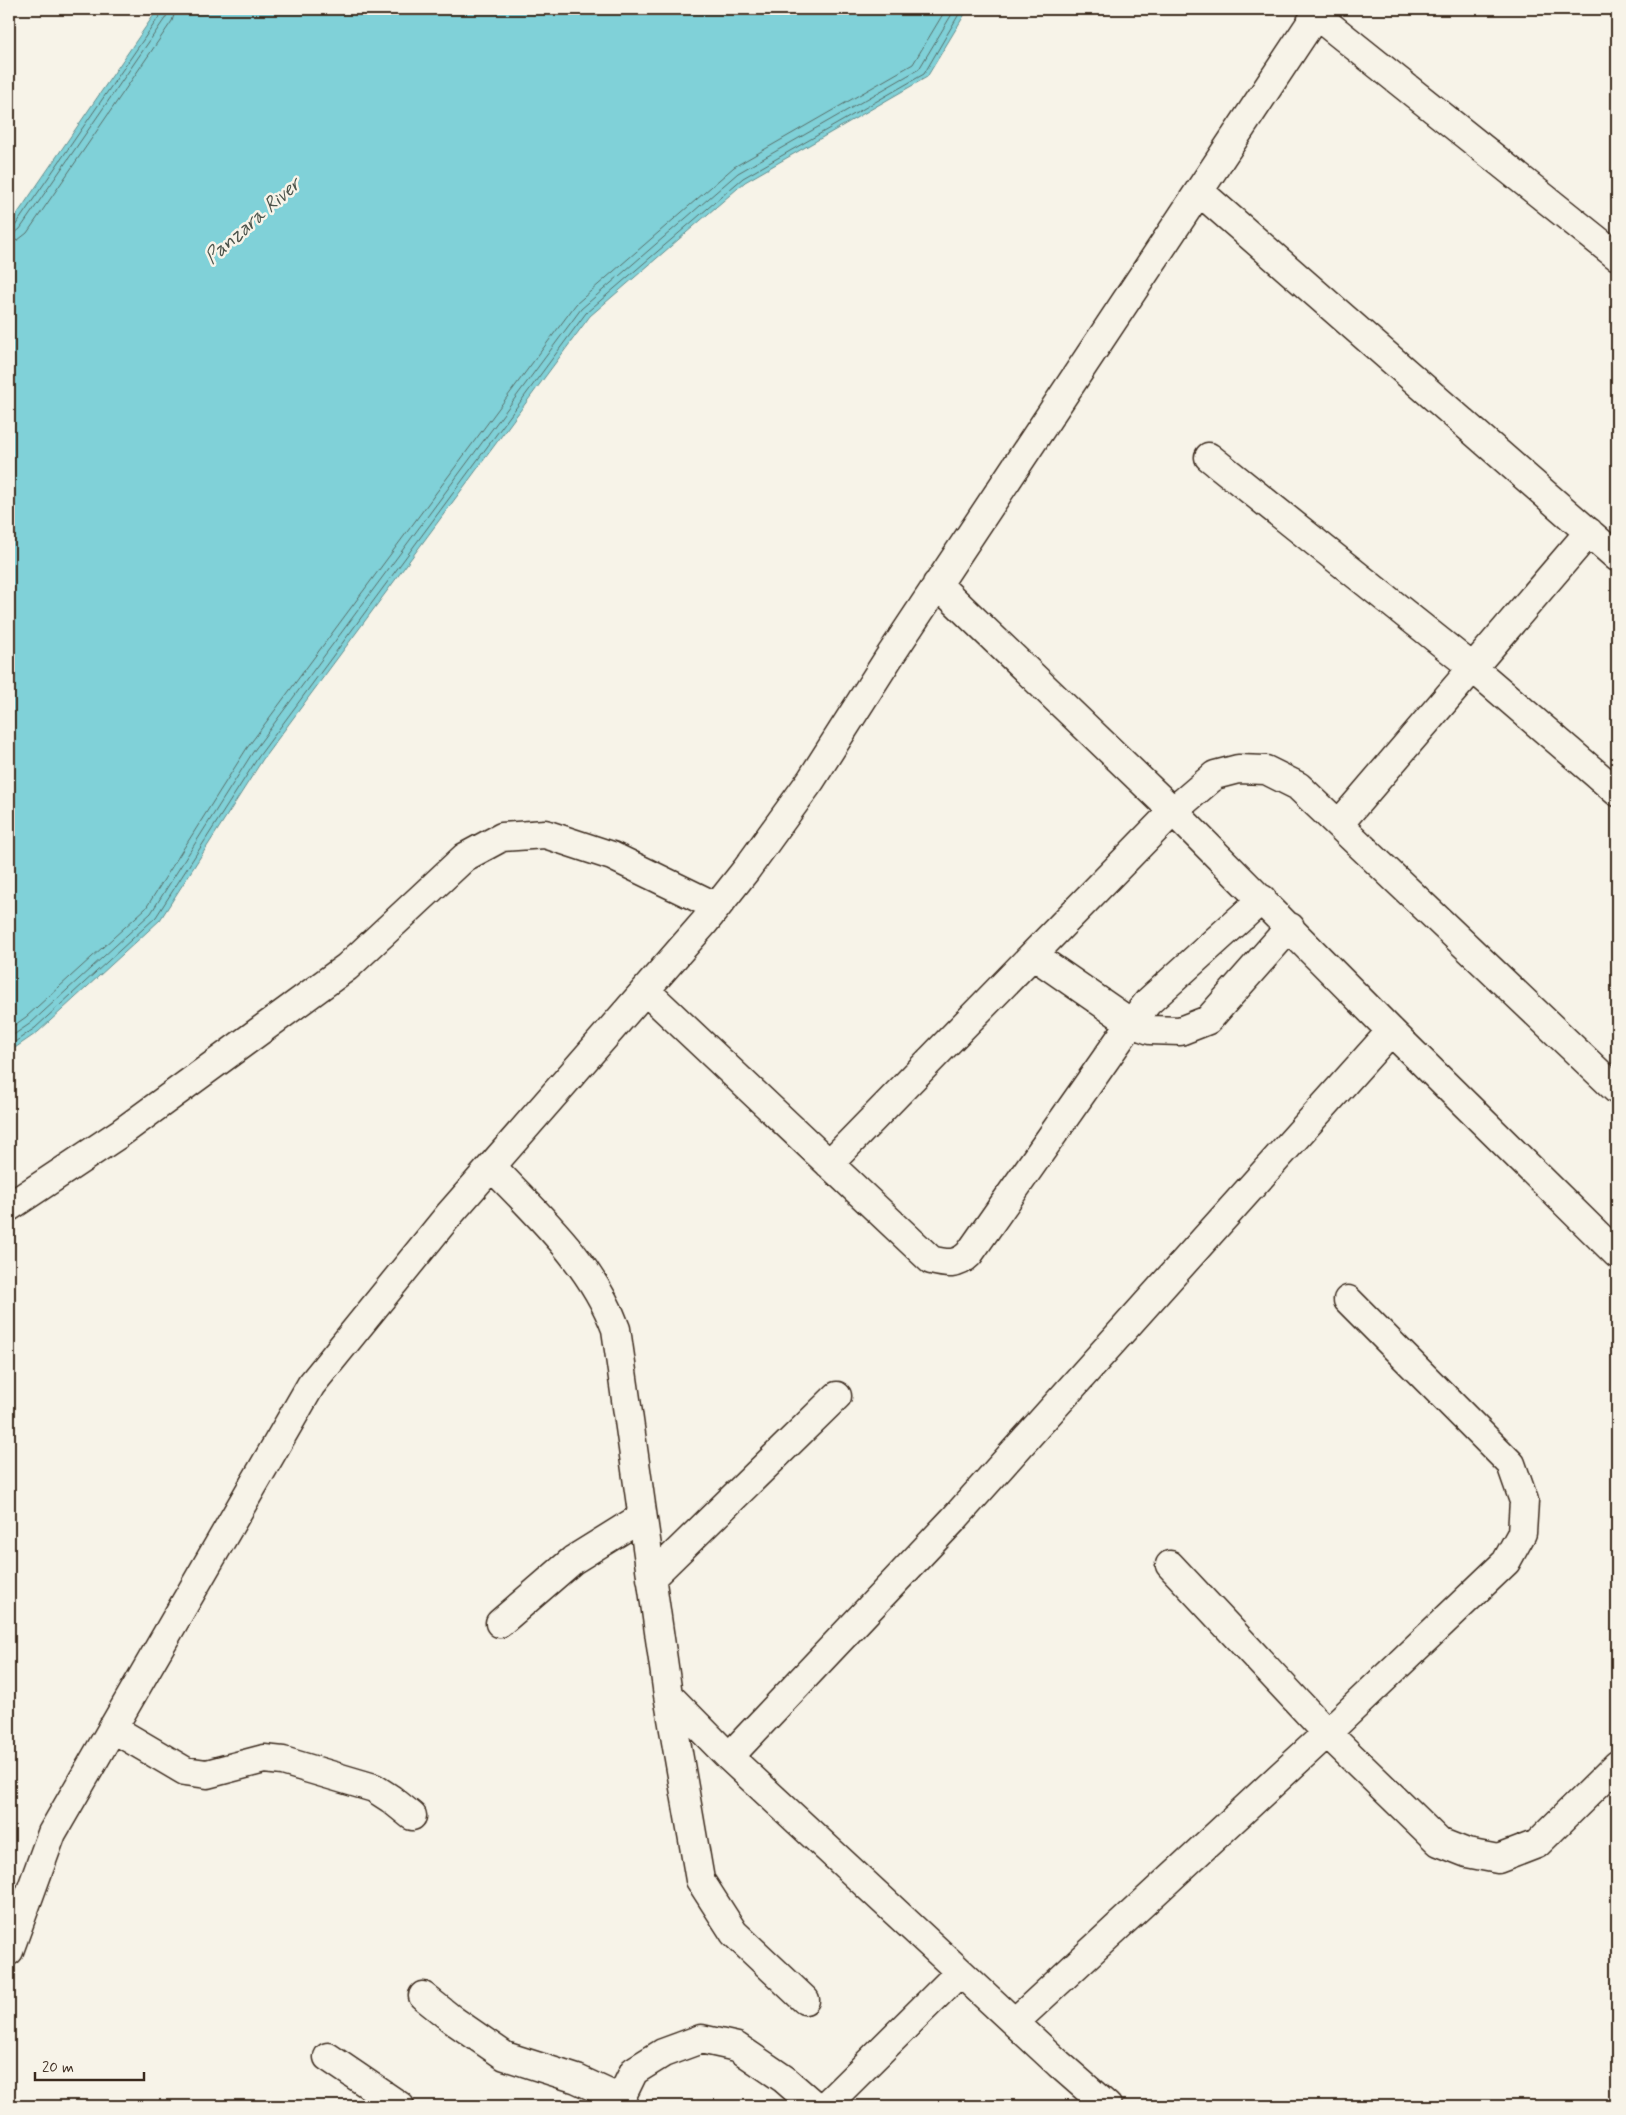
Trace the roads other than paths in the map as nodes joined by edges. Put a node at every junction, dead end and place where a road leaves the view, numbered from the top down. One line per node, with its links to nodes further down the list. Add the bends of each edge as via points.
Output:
1 (1318, 12): 2 (street); 3 (street)
2 (1199, 191): 5 (street); 7 (street)
3 (1617, 256)
4 (1209, 457): 8 (street)
5 (1589, 532): 6 (street); 8 (street)
6 (1617, 557)
7 (937, 584): 10 (street); 13 (street, via 811,780)
8 (1473, 668): 9 (street); 11 (street)
9 (1617, 792)
10 (1173, 811): 11 (street, via 1216,775 1238,768 1266,770 1298,786); 12 (street); 15 (street)
11 (1339, 824): 19 (street)
12 (1262, 899): 14 (street); 17 (street, via 1148,1002)
13 (717, 907): 16 (street); 22 (street, via 612,856 545,834 502,837 465,857 347,967 119,1134)
14 (1290, 927): 17 (street, via 1208,1020 1180,1031 1150,1030); 18 (street)
15 (1033, 955): 17 (street); 20 (street)
16 (646, 991): 20 (street); 21 (street)
17 (1131, 1023): 20 (street, via 962,1261 948,1265 931,1260)
18 (1392, 1031): 23 (street); 33 (street, via 953,1520)
19 (1617, 1090)
20 (829, 1164)
21 (492, 1167): 26 (street, via 551,1227 588,1274 608,1307 616,1329); 31 (street, via 448,1216 311,1385)
22 (9, 1207)
23 (1617, 1254)
24 (1348, 1300): 32 (street, via 1511,1464 1524,1501 1522,1533 1506,1562)
25 (837, 1396): 28 (street)
26 (642, 1517): 28 (street); 29 (street, via 573,1560)
27 (1170, 1565): 32 (street)
28 (651, 1578): 30 (street)
29 (500, 1624)
30 (668, 1695): 33 (street); 39 (street, via 700,1880 734,1933)
31 (112, 1728): 35 (street, via 185,1771 208,1774 264,1759 283,1761 374,1788); 36 (street, via 52,1833)
32 (1327, 1733): 34 (street, via 1439,1842 1467,1853 1498,1859 1537,1844); 40 (street)
33 (729, 1757): 37 (street)
34 (1617, 1765)
35 (412, 1816)
36 (9, 1951)
37 (960, 1972): 40 (street); 45 (street)
38 (422, 1996): 42 (street, via 505,2056 577,2079)
39 (805, 2000)
40 (1015, 2022): 46 (street)
41 (328, 2057): 43 (street)
42 (618, 2102): 44 (street, via 634,2071 663,2054 700,2039 737,2047 784,2079)
43 (400, 2106)
44 (815, 2106)
45 (825, 2106)
46 (1107, 2106)

